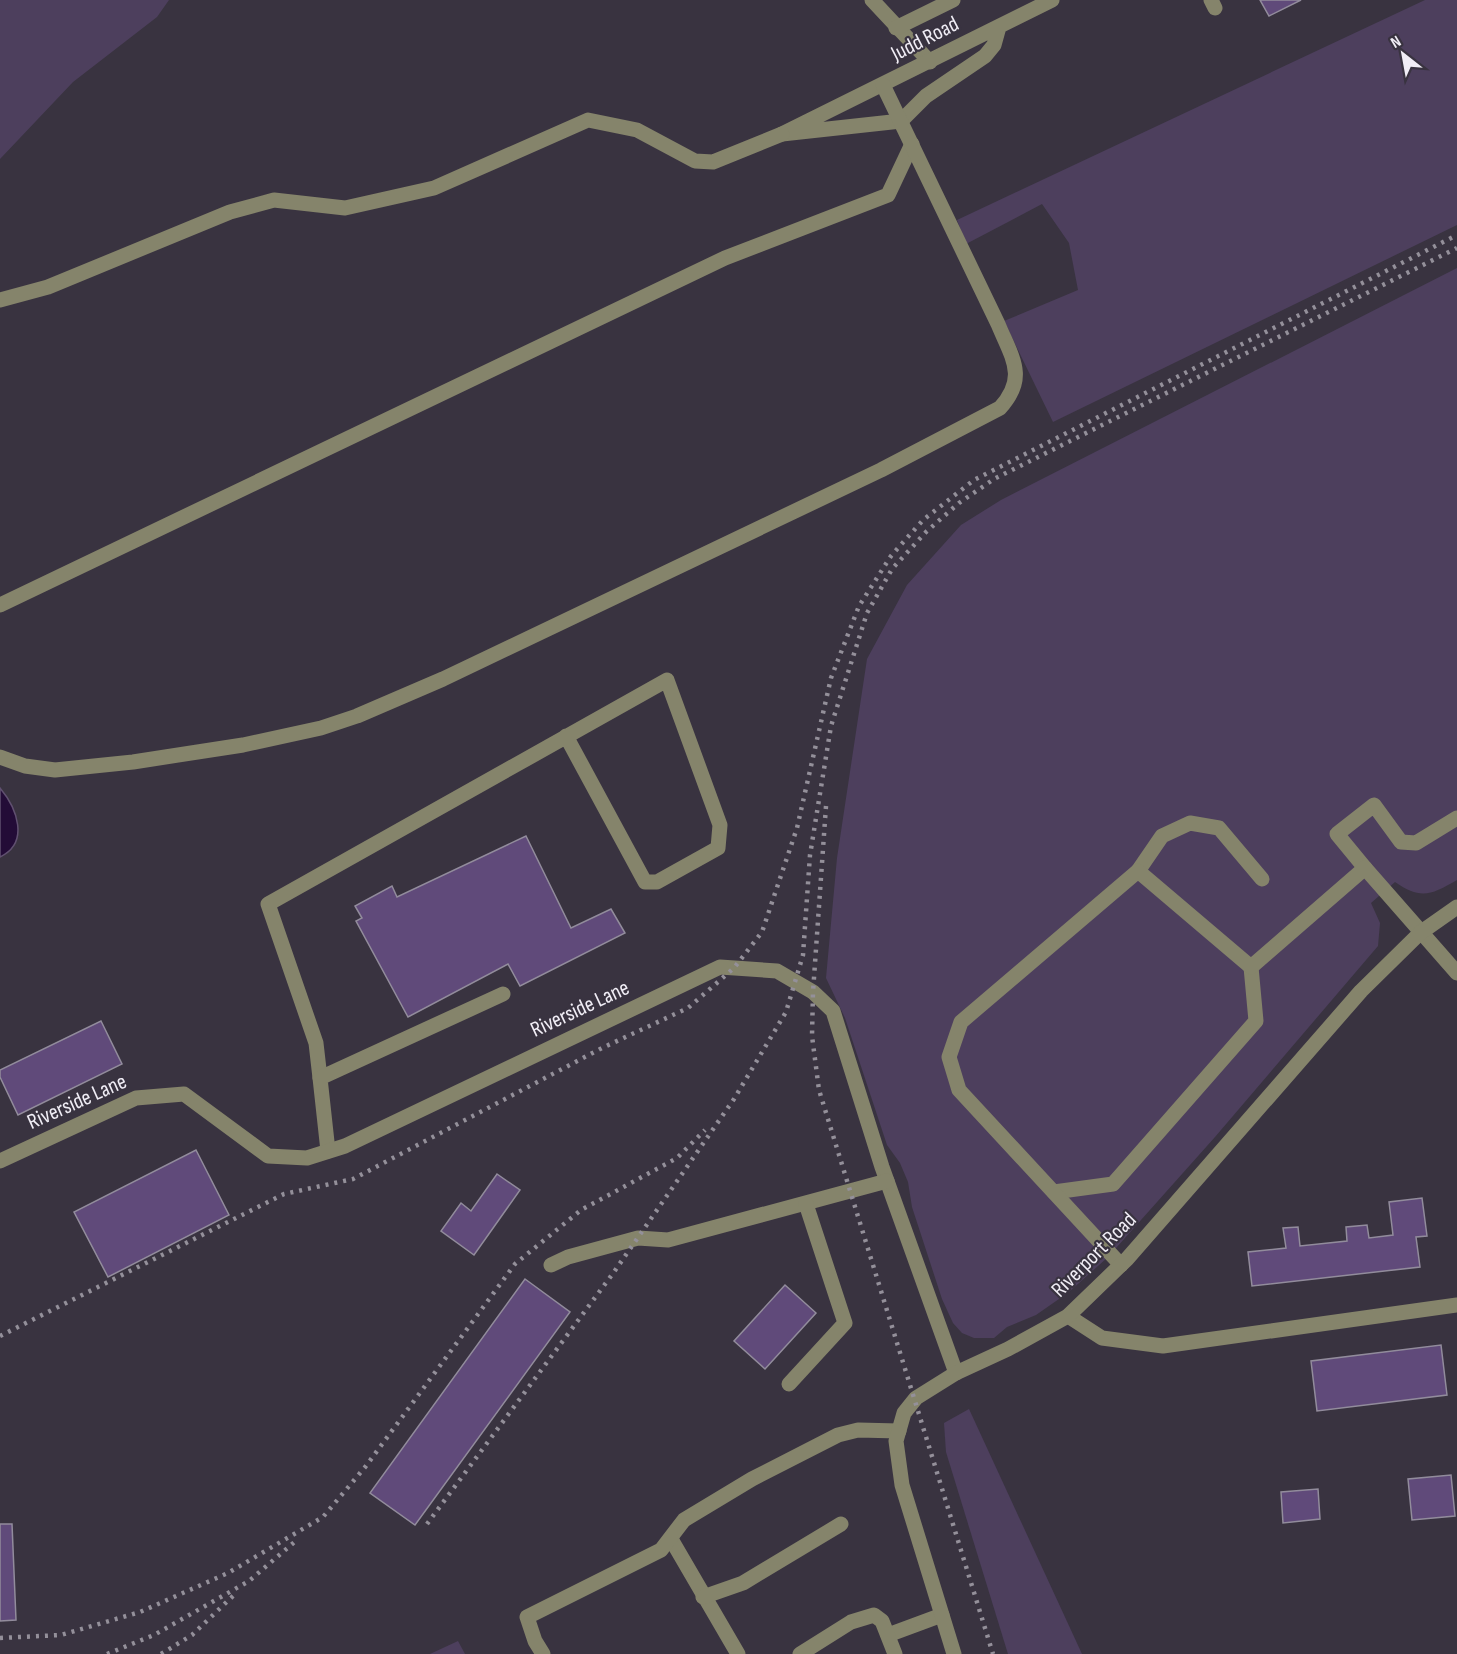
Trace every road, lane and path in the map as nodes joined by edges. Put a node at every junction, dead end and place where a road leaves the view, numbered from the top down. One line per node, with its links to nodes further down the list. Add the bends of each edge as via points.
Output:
1 (872, 0): 5 (street)
2 (953, 0): 5 (street)
3 (1052, 0): 4 (street, Judd Road)
4 (999, 27): 6 (street, Judd Road); 8 (street, via 994,45 985,56 926,96)
5 (896, 28): 6 (street)
6 (930, 62): 7 (street, Judd Road)
7 (883, 85): 8 (street); 9 (street, Judd Road)
8 (901, 121): 9 (street); 10 (street)
9 (782, 134): 11 (street, via 713,162 695,161 637,130 588,120 434,188 345,208 274,200 230,212 48,287)
10 (912, 144): 12 (street, via 888,195 725,258); 14 (street, via 1014,362 1017,377 1013,394 1000,408 785,516 357,716 243,745 133,762 55,770 25,766)
11 (0, 300)
12 (0, 605)
13 (566, 736): 13 (street, via 667,680 720,825 718,848 657,882 645,882); 24 (street, via 268,904 316,1042)
14 (0, 757)
15 (1457, 819): 16 (street, via 1416,843 1401,842 1374,805 1337,834)
16 (1365, 868): 20 (street); 21 (street)
17 (1138, 871): 18 (street, via 1162,836 1190,823 1219,828); 21 (street); 28 (street, via 961,1022 949,1057 959,1090)
18 (1262, 879)
19 (1457, 907): 20 (street, Riverport Road)
20 (1420, 933): 22 (street); 31 (street, Riverport Road, via 1361,991)
21 (1251, 967): 28 (street, via 1256,1021 1113,1184)
22 (1457, 973)
23 (502, 994): 24 (street)
24 (320, 1078): 25 (street)
25 (328, 1151): 26 (street, Riverside Lane, via 307,1158 268,1156 184,1094 136,1098); 27 (street, Riverside Lane, via 720,967 777,971 813,992 833,1011)
26 (0, 1161)
27 (887, 1181): 29 (street); 34 (street, Riverside Lane)
28 (1054, 1192): 31 (street)
29 (806, 1204): 30 (street, via 668,1240 638,1238); 35 (street, via 845,1323)
30 (551, 1265)
31 (1121, 1265): 33 (street, Riverport Road)
32 (1457, 1305): 33 (street, via 1163,1346 1102,1338)
33 (1068, 1316): 34 (street, Riverport Road)
34 (956, 1373): 36 (street, Riverport Road, via 914,1400 904,1413)
35 (789, 1384)
36 (899, 1431): 38 (street, via 858,1430 838,1435 752,1479 684,1520); 40 (street, Riverport Road, via 896,1441 902,1485)
37 (841, 1524): 39 (street, via 743,1583)
38 (671, 1539): 39 (street); 42 (street, via 661,1550 527,1617)
39 (703, 1597): 43 (street)
40 (942, 1615): 41 (street); 46 (street, Riverport Road)
41 (888, 1635): 44 (street, via 882,1621 869,1616 851,1622); 45 (street)
42 (543, 1654)
43 (738, 1654)
44 (800, 1654)
45 (895, 1654)
46 (954, 1654)

